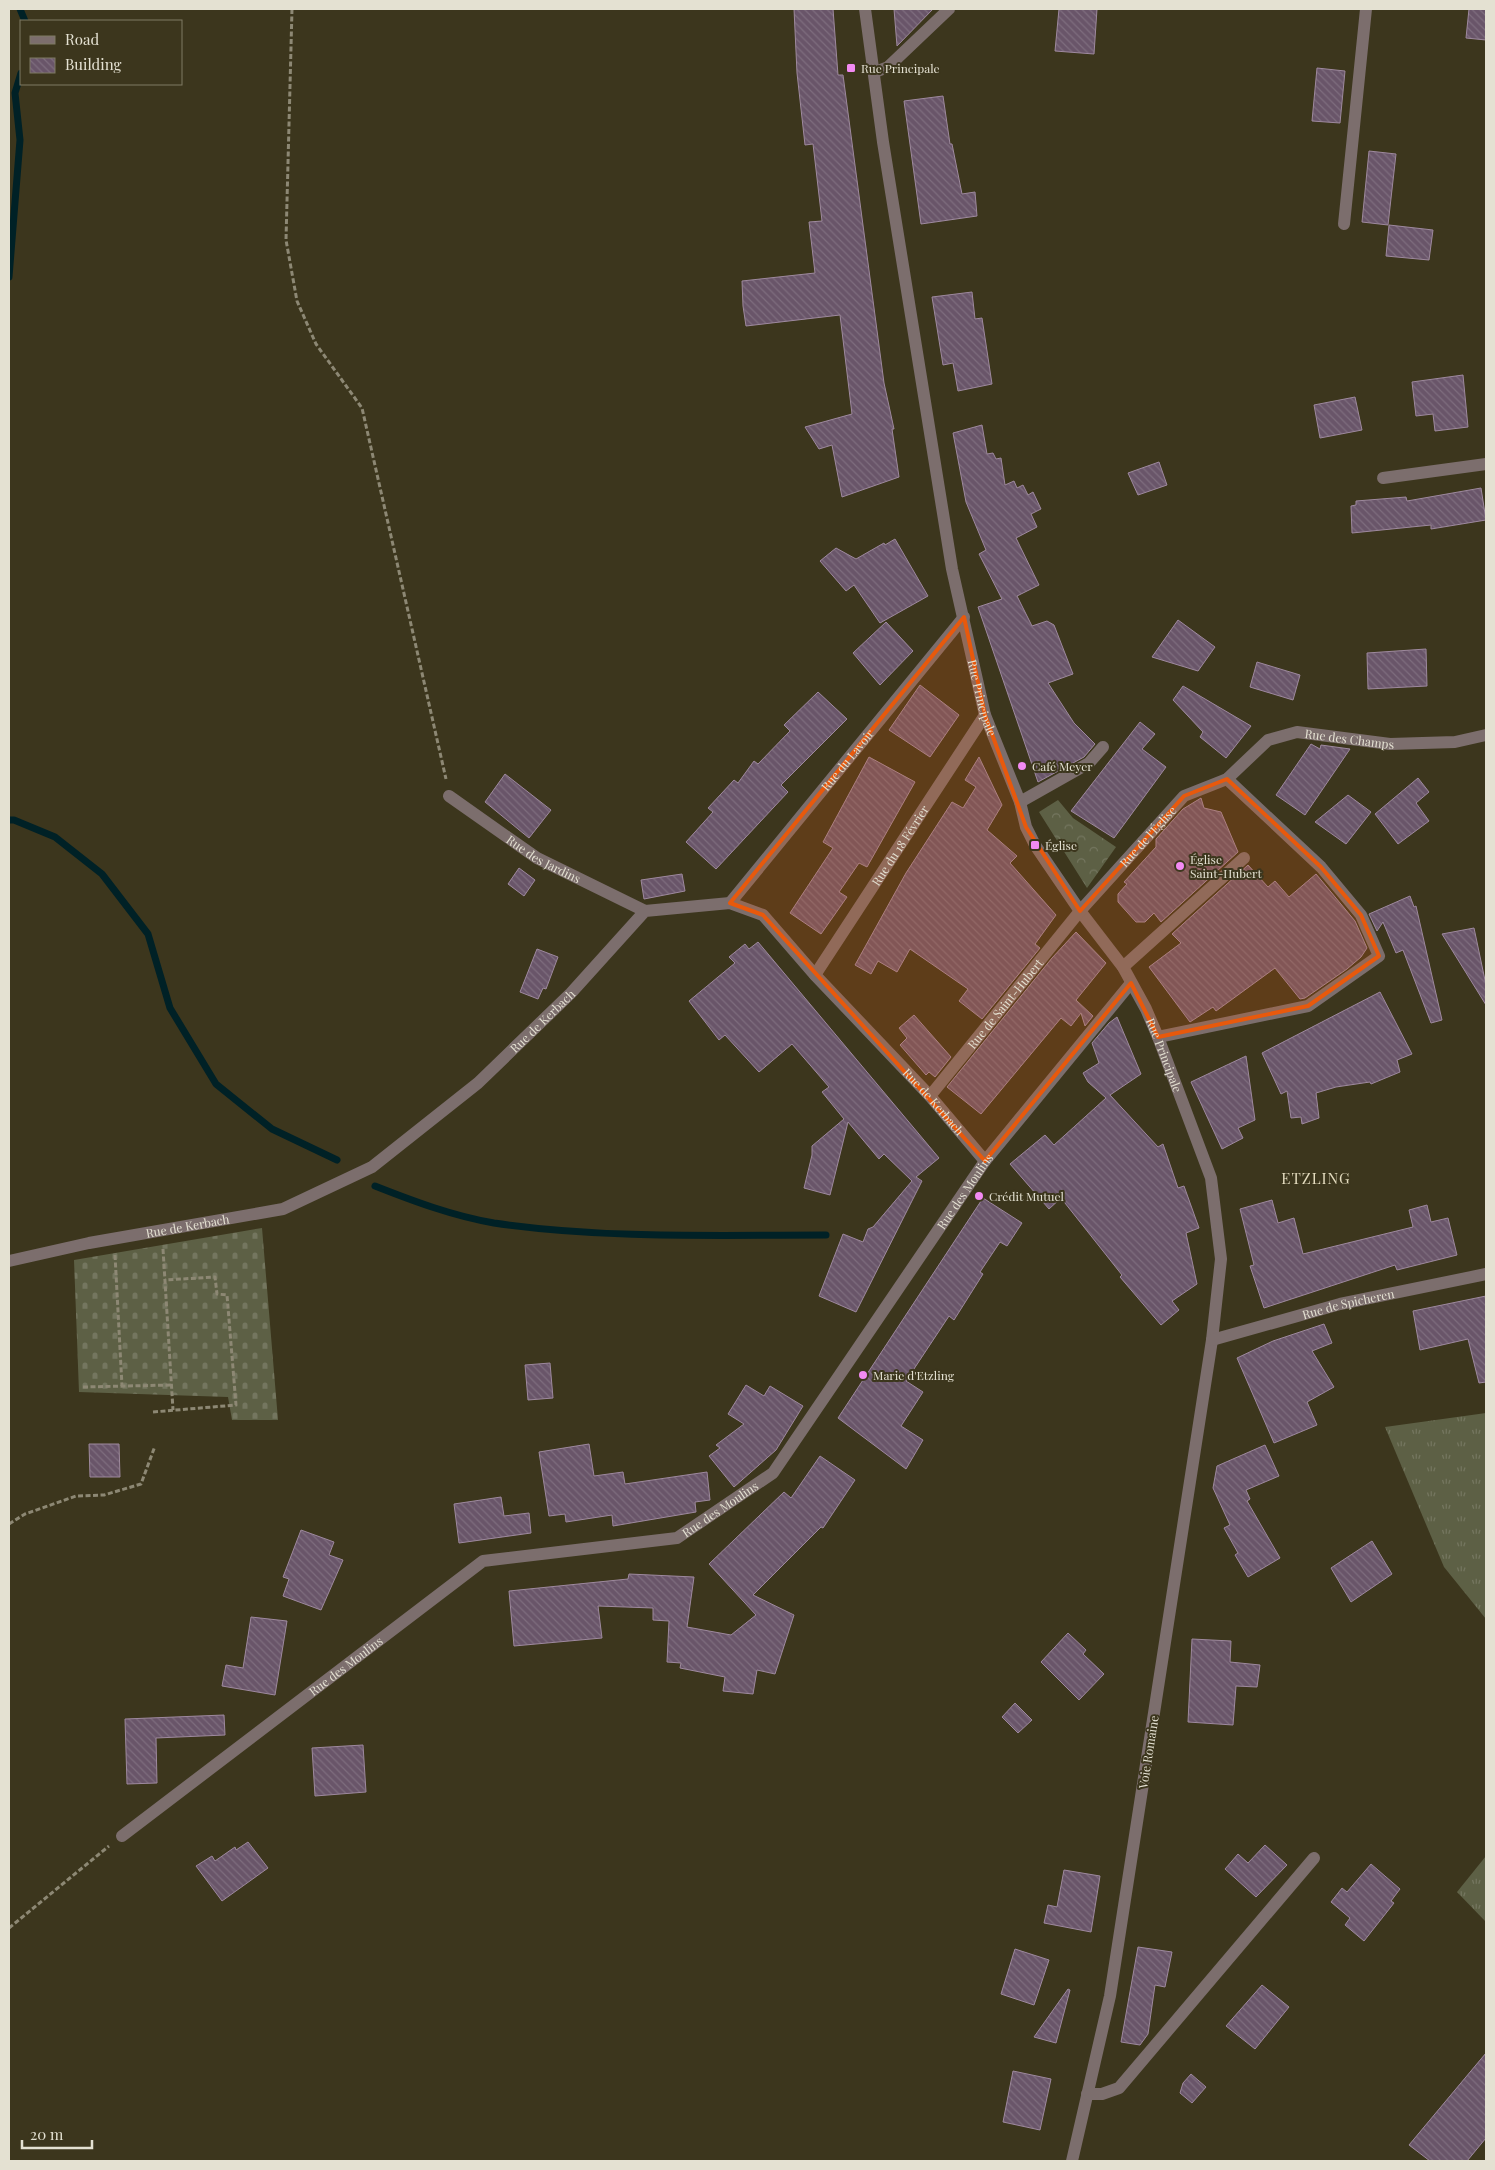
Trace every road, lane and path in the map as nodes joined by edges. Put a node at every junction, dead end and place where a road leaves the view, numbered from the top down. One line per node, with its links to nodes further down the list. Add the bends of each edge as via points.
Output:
1 (292, 9): 14 (path, via 286,240 297,300 316,344 362,408)
2 (865, 9): 5 (street, Rue Principale)
3 (949, 9): 5 (street, via 888,67)
4 (1366, 9): 6 (street)
5 (874, 72): 9 (street, Rue Principale, via 950,560)
6 (1344, 224)
7 (1486, 464): 8 (street)
8 (1383, 478)
9 (964, 616): 10 (street, Rue Principale); 17 (street, Rue du Lavoir)
10 (985, 715): 15 (street, Rue Principale); 21 (street, Rue du 18 Février)
11 (1486, 735): 13 (street, Rue des Champs, via 1455,742 1390,744 1297,732 1268,740)
12 (1103, 747): 15 (street, via 1089,763)
13 (1227, 779): 18 (street, Rue de l'Église, via 1184,796); 23 (street, via 1321,866 1361,915 1379,956 1308,1006)
14 (449, 796): 19 (street, Rue des Jardins, via 537,858)
15 (1020, 802): 18 (street, Rue Principale, via 1026,827 1035,845)
16 (1244, 858): 20 (street)
17 (730, 903): 19 (street, Rue de Kerbach); 21 (street, Rue de Kerbach, via 763,915)
18 (1080, 910): 20 (street, Rue Principale); 24 (street, Rue de Saint-Hubert)
19 (645, 911): 26 (street, Rue de Kerbach, via 572,994 478,1083 372,1167 283,1209)
20 (1123, 967): 22 (street, Rue Principale)
21 (815, 975): 24 (street, Rue de Kerbach)
22 (1130, 983): 23 (street, Rue Principale); 25 (street, Rue des Moulins)
23 (1158, 1037): 31 (street, Rue Principale, via 1211,1178 1221,1259)
24 (930, 1096): 25 (street, Rue de Kerbach)
25 (984, 1160): 39 (street, Rue des Moulins, via 773,1474 677,1538 483,1561)
26 (162, 1231): 27 (street, Rue de Kerbach); 30 (path)
27 (114, 1239): 28 (street, Rue de Kerbach); 33 (path)
28 (9, 1261)
29 (1486, 1274): 31 (street, Rue de Spicheren, via 1340,1304)
30 (165, 1280): 32 (path); 35 (path, via 215,1277 217,1294 227,1295 236,1405)
31 (1212, 1340): 42 (street, Voie Romaine, via 1110,1996)
32 (171, 1385): 33 (path); 35 (path)
33 (122, 1386): 34 (path)
34 (84, 1388)
35 (172, 1410): 36 (path)
36 (153, 1412)
37 (155, 1446): 38 (path, via 142,1484 104,1495 76,1496 25,1514)
38 (9, 1524)
39 (122, 1836): 41 (path)
40 (1314, 1858): 42 (street, via 1119,2088 1102,2094)
41 (9, 1928)
42 (1087, 2094): 43 (street, Voie Romaine)
43 (1072, 2161)

